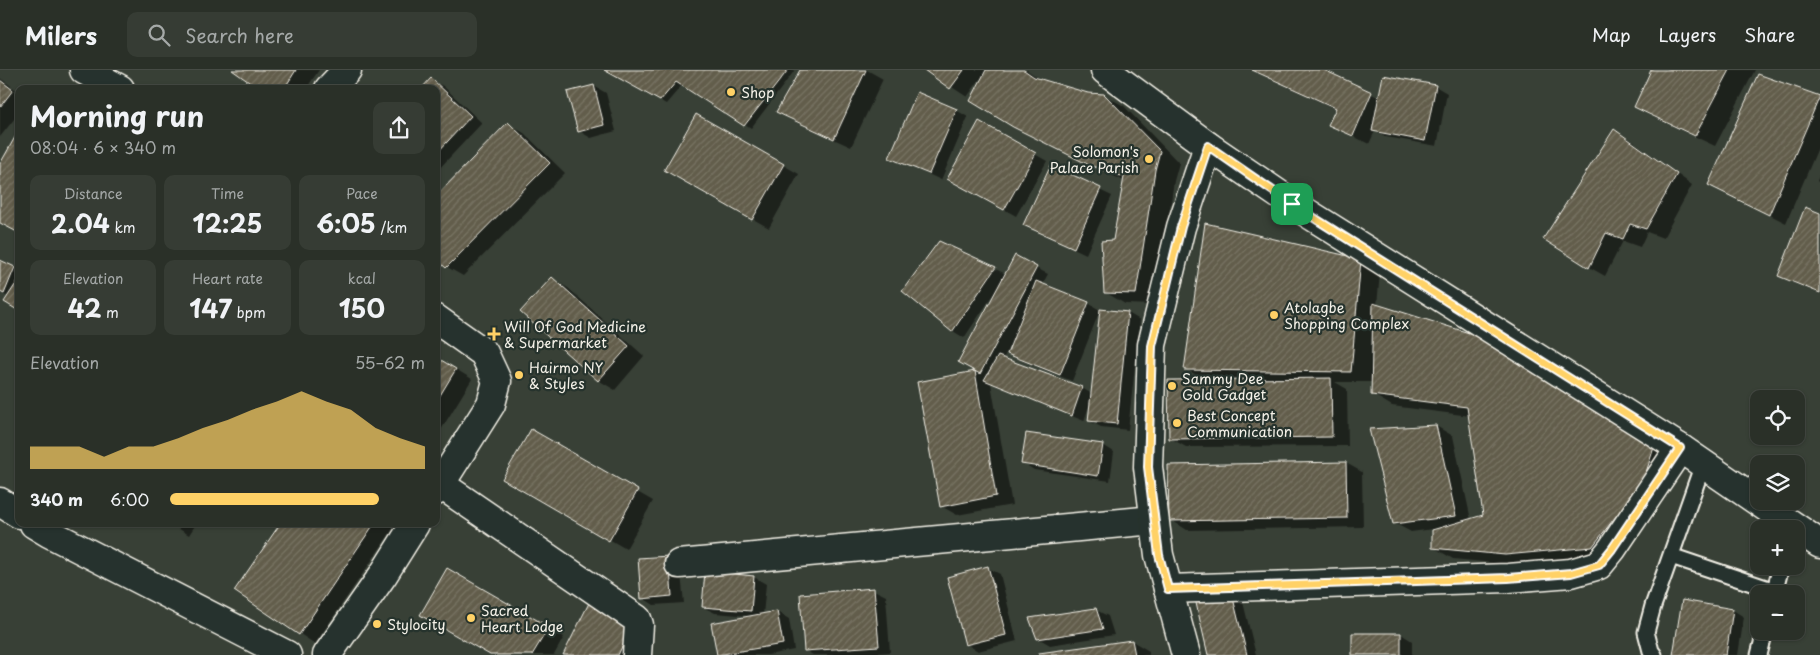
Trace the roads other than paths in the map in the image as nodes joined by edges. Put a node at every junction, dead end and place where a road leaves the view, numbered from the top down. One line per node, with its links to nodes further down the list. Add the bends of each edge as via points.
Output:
1 (84, 70): 4 (street)
2 (347, 70): 5 (street)
3 (1111, 71): 6 (street)
4 (112, 85)
5 (333, 85)
6 (1208, 146): 8 (street, via 1292,204); 14 (street, via 1181,227 1152,346 1148,467)
7 (440, 322): 10 (street, via 484,353 497,381 491,404)
8 (1680, 448): 9 (street); 23 (street, via 1599,565 1571,573)
9 (1703, 464): 15 (street); 20 (lane)
10 (440, 485)
11 (440, 489): 27 (street, via 637,619)
12 (0, 502): 13 (street)
13 (15, 511)
14 (1154, 520): 21 (street); 23 (street)
15 (1781, 520)
16 (39, 527): 25 (street)
17 (413, 527): 26 (street)
18 (1805, 535): 19 (street)
19 (1820, 544)
20 (1671, 556): 22 (lane); 29 (lane, via 1646,632)
21 (679, 564)
22 (1755, 585)
23 (1168, 589): 28 (street)
24 (1763, 640): 30 (lane)
25 (287, 655)
26 (327, 655)
27 (637, 655)
28 (1186, 655)
29 (1654, 655)
30 (1759, 655)

